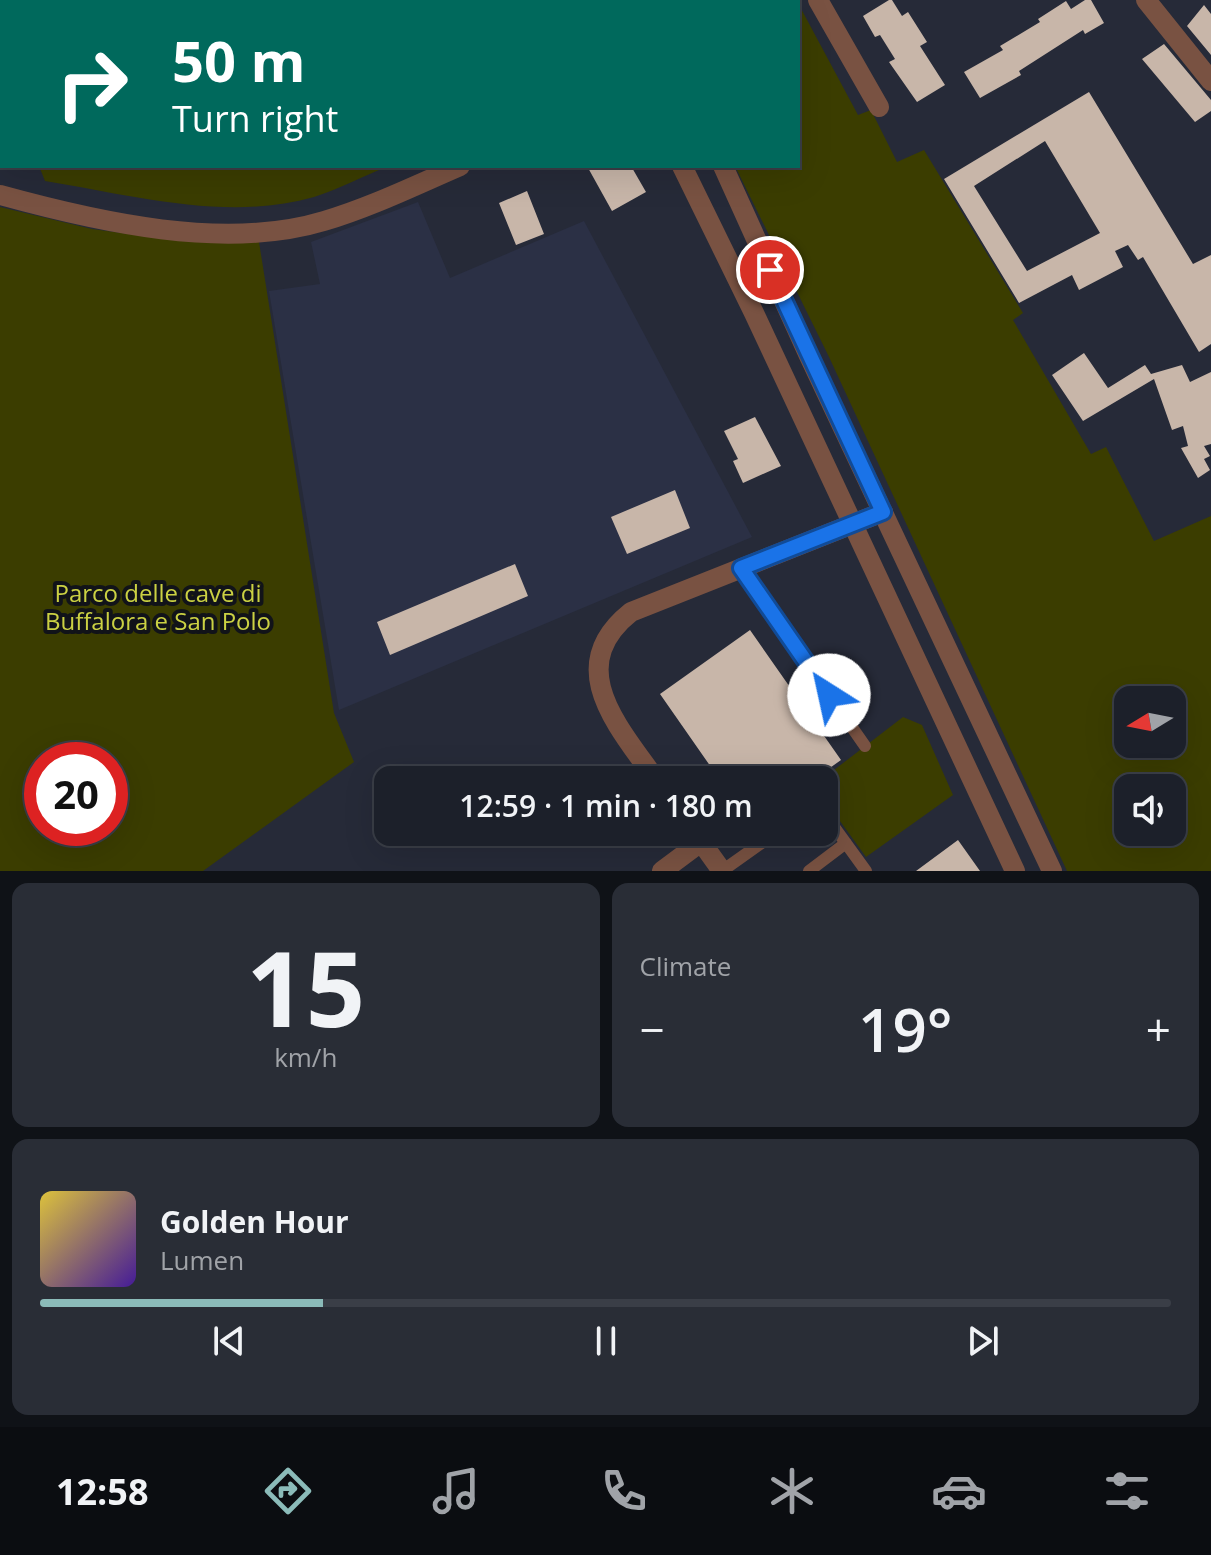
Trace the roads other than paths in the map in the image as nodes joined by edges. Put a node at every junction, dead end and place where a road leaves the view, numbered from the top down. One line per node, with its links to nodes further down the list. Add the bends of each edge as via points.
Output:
1 (818, 0): 4 (street)
2 (1151, 2): 3 (street)
3 (1211, 81)
4 (879, 107)
5 (455, 168): 8 (street, via 323,221 242,233 172,230)
6 (683, 168): 10 (street)
7 (724, 168): 9 (street)
8 (0, 195)
9 (883, 512): 10 (street); 24 (street)
10 (853, 524): 11 (street); 23 (street)
11 (741, 568): 12 (lane); 13 (street, via 631,612 618,622 599,653 607,709)
12 (865, 746)
13 (646, 766)
14 (838, 832): 15 (lane)
15 (846, 843): 21 (lane); 22 (lane)
16 (688, 846): 19 (street)
17 (704, 846): 20 (street)
18 (757, 846): 20 (lane)
19 (662, 871)
20 (722, 871)
21 (809, 871)
22 (866, 871)
23 (1015, 871)
24 (1052, 871)

